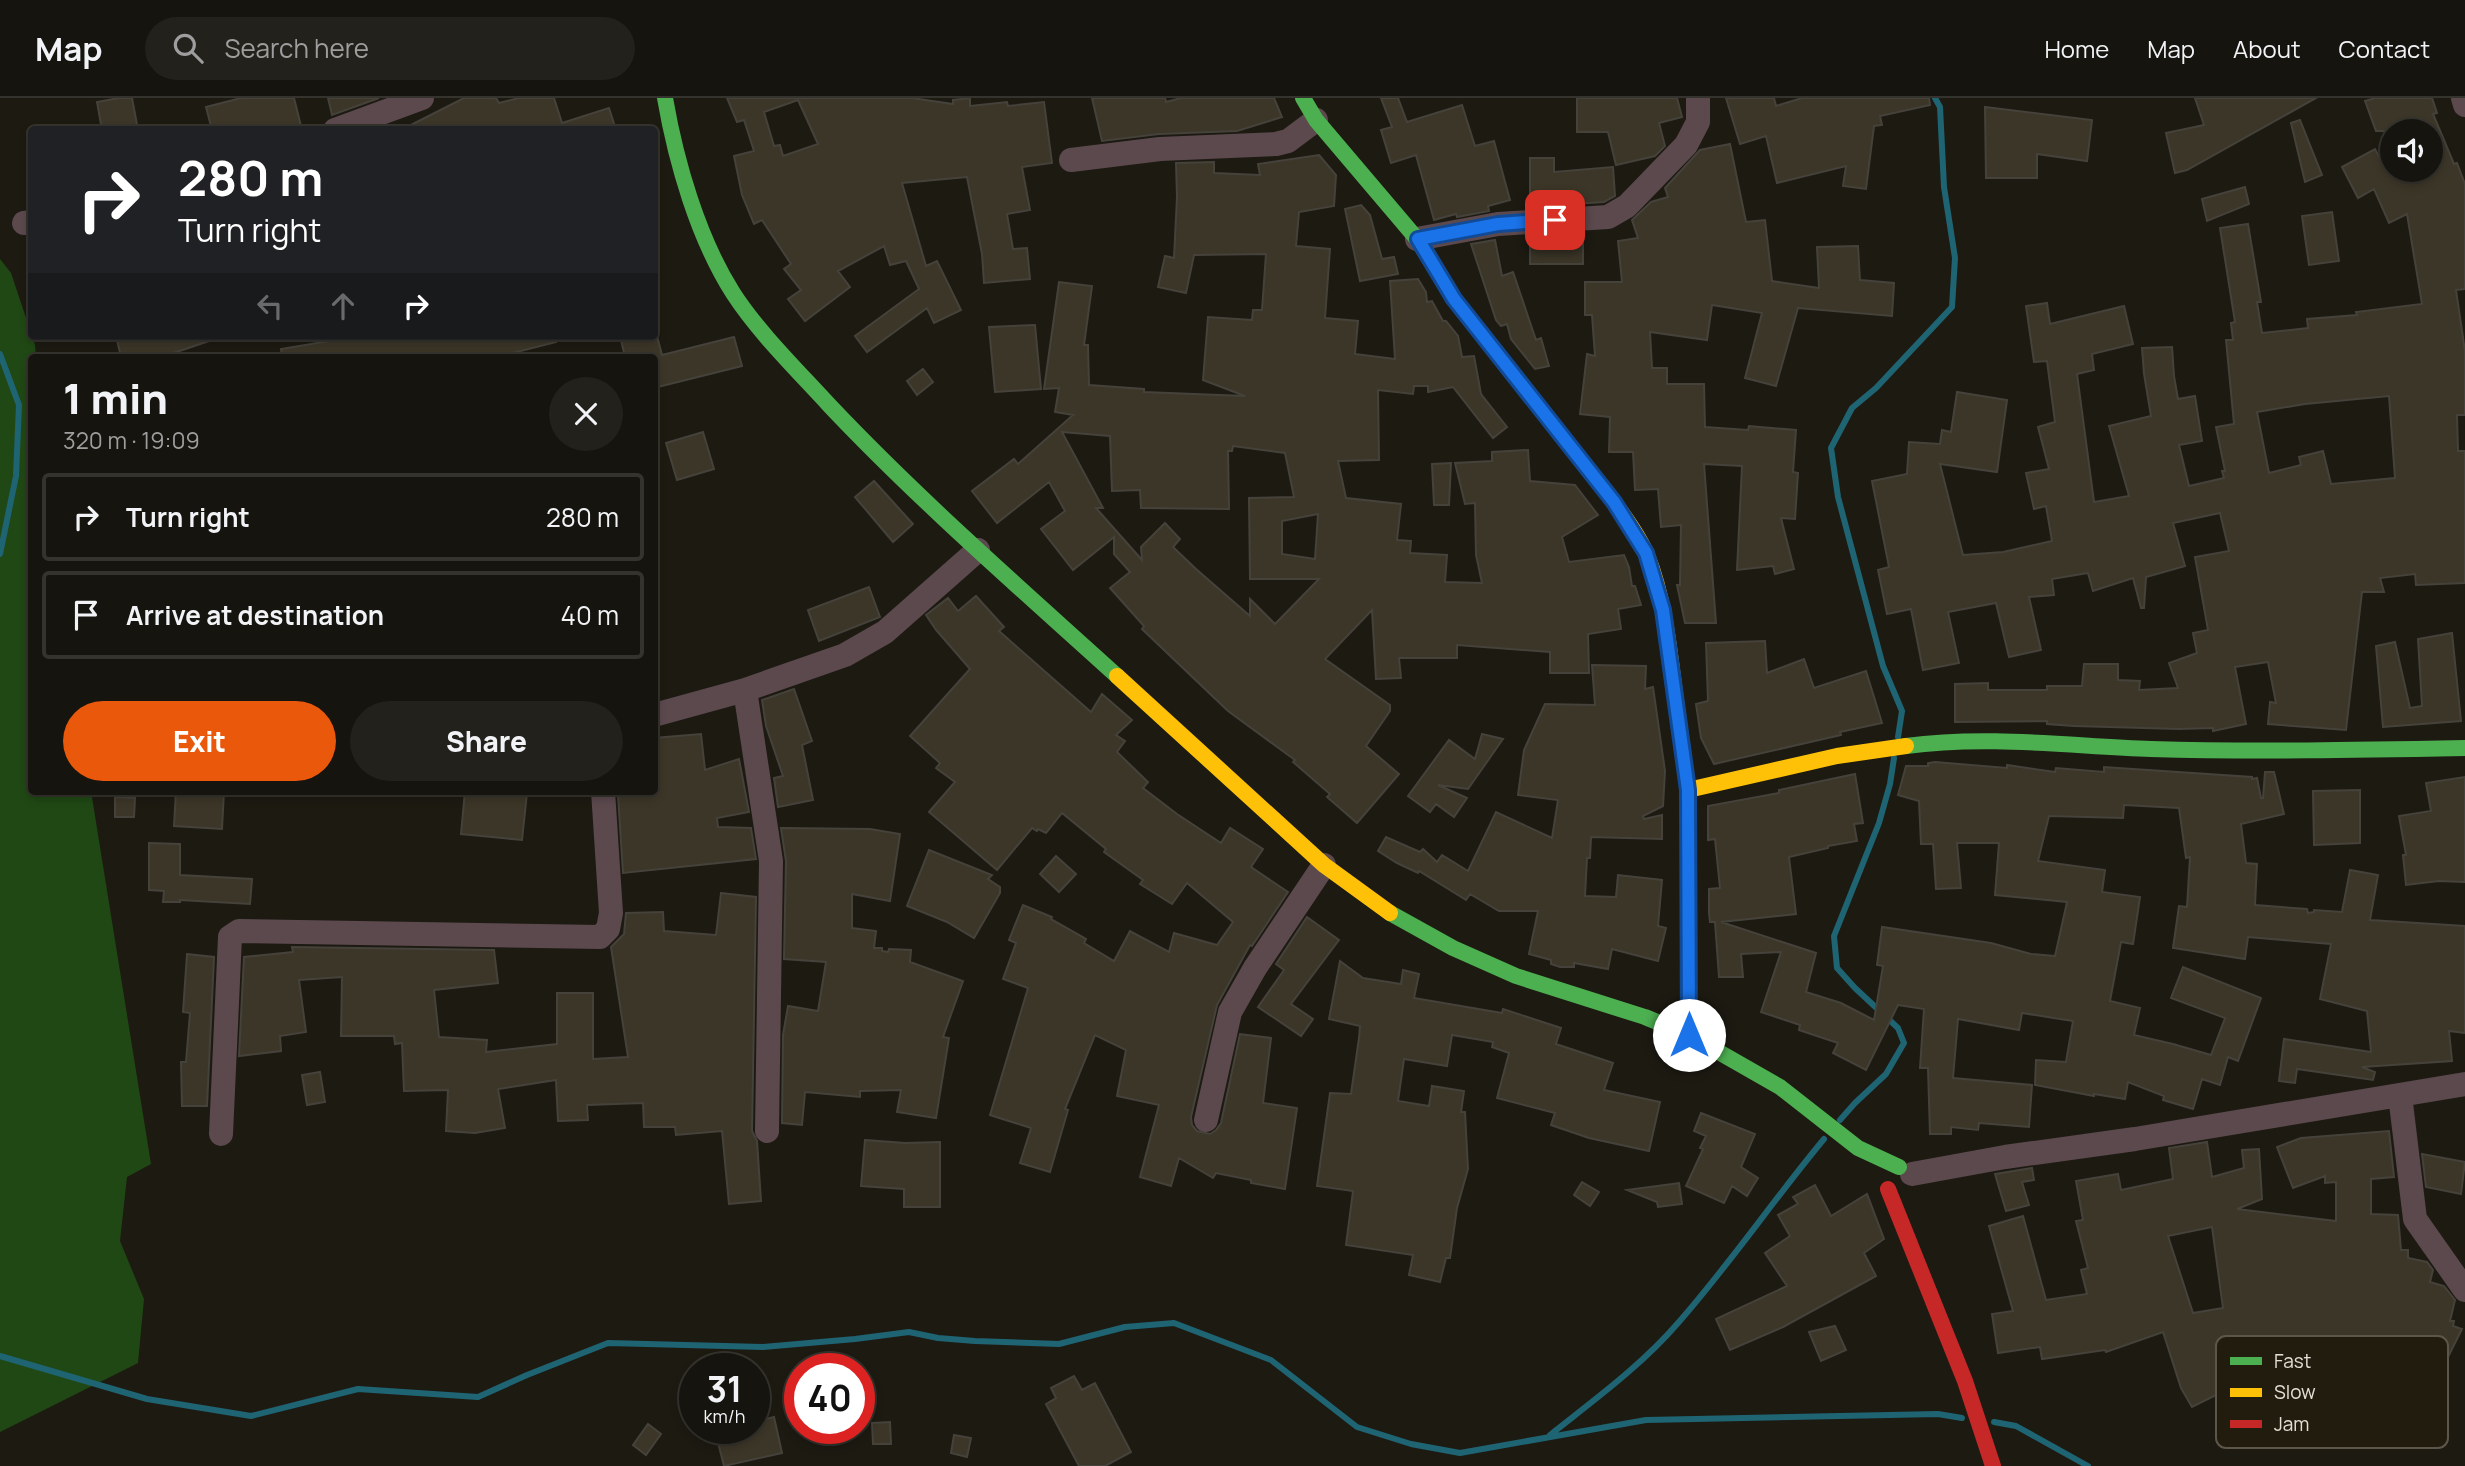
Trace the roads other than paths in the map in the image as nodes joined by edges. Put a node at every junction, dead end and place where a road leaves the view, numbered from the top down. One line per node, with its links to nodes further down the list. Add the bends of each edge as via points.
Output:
1 (422, 98): 8 (street)
2 (665, 98): 11 (main road, via 696,212 734,294 804,379)
3 (1303, 98): 7 (main road)
4 (1698, 98): 10 (street, via 1698,122 1686,145 1627,206 1608,217 1498,224)
5 (2463, 98): 6 (street)
6 (2465, 106)
7 (1316, 120): 9 (street, via 1288,141 1276,144 1160,149); 10 (main road)
8 (346, 126)
9 (1071, 160)
10 (1418, 239): 15 (main road, via 1454,299 1614,502 1646,553 1663,610)
11 (978, 550): 12 (street, via 885,632 845,655); 17 (main road)
12 (745, 690): 13 (street); 22 (street, via 771,861)
13 (658, 714)
14 (2465, 748): 15 (main road, via 2252,752 1935,742 1837,756)
15 (1688, 790): 18 (main road)
16 (603, 795): 23 (street, via 611,913 608,929 600,937 239,931 230,937)
17 (1324, 865): 18 (main road, via 1399,920 1453,948 1516,975); 21 (street, via 1230,1012)
18 (1689, 1035): 24 (main road, via 1780,1087)
19 (2465, 1084): 20 (street)
20 (2400, 1095): 26 (street, via 2005,1157); 28 (street, via 2415,1219)
21 (1206, 1120)
22 (767, 1131)
23 (221, 1134)
24 (1854, 1144): 25 (main road); 26 (main road)
25 (1887, 1185): 26 (main road, via 1900,1196); 26 (main road, via 1893,1169); 27 (main road)
26 (1909, 1185): 27 (main road)
27 (1910, 1241): 29 (main road)
28 (2465, 1290)
29 (1990, 1458)

